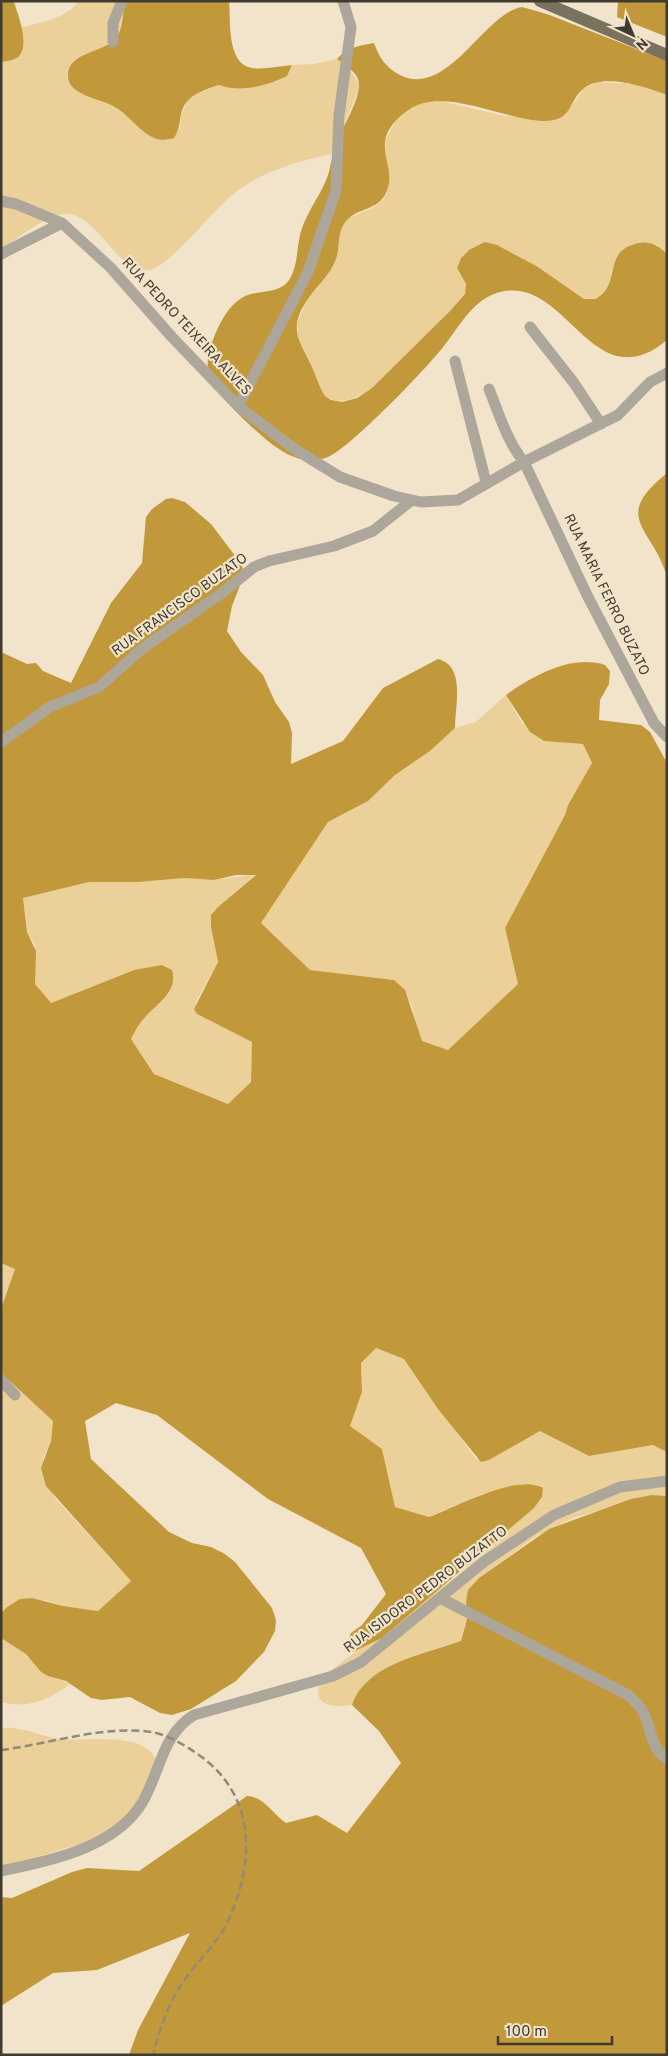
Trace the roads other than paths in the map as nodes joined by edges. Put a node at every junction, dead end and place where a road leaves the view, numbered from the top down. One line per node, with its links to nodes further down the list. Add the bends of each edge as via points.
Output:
1 (122, 1): 4 (street, via 113,23)
2 (344, 1): 13 (street, via 351,27 339,115 336,190 308,272)
3 (540, 1): 5 (main road)
4 (113, 42)
5 (667, 56)
6 (1, 201): 7 (street, RUA PEDRO TEIXEIRA ALVES)
7 (62, 223): 8 (street); 13 (street, RUA PEDRO TEIXEIRA ALVES, via 111,268)
8 (1, 254)
9 (530, 327): 14 (street)
10 (455, 361): 16 (street)
11 (667, 373): 14 (street, RUA PEDRO TEIXEIRA ALVES, via 650,382 618,415)
12 (489, 389): 15 (street, RUA MARIA FERRO BUZATO, via 503,427)
13 (238, 406): 17 (street, RUA PEDRO TEIXEIRA ALVES, via 293,448 340,477)
14 (601, 424): 15 (street, RUA PEDRO TEIXEIRA ALVES)
15 (524, 462): 16 (street, RUA PEDRO TEIXEIRA ALVES); 20 (street, RUA MARIA FERRO BUZATO, via 588,597 654,724)
16 (486, 482): 18 (street, RUA PEDRO TEIXEIRA ALVES, via 458,500)
17 (394, 496): 18 (street, RUA PEDRO TEIXEIRA ALVES); 19 (street)
18 (412, 500): 19 (street, RUA FRANCISCO BUZATO)
19 (387, 520): 21 (street, RUA FRANCISCO BUZATO, via 373,531 334,546 254,567 143,648 98,687 50,707)
20 (667, 737)
21 (1, 742)
22 (1, 1380): 23 (street)
23 (15, 1395)
24 (667, 1481): 25 (street, RUA ISIDORO PEDRO BUZATTO, via 620,1487 554,1515 485,1561)
25 (440, 1598): 26 (street, via 628,1695 642,1710 660,1754); 27 (street, RUA ISIDORO PEDRO BUZATTO, via 361,1662 333,1676 187,1719 170,1739 142,1802 128,1822 60,1859)
26 (667, 1759)
27 (1, 1871)

